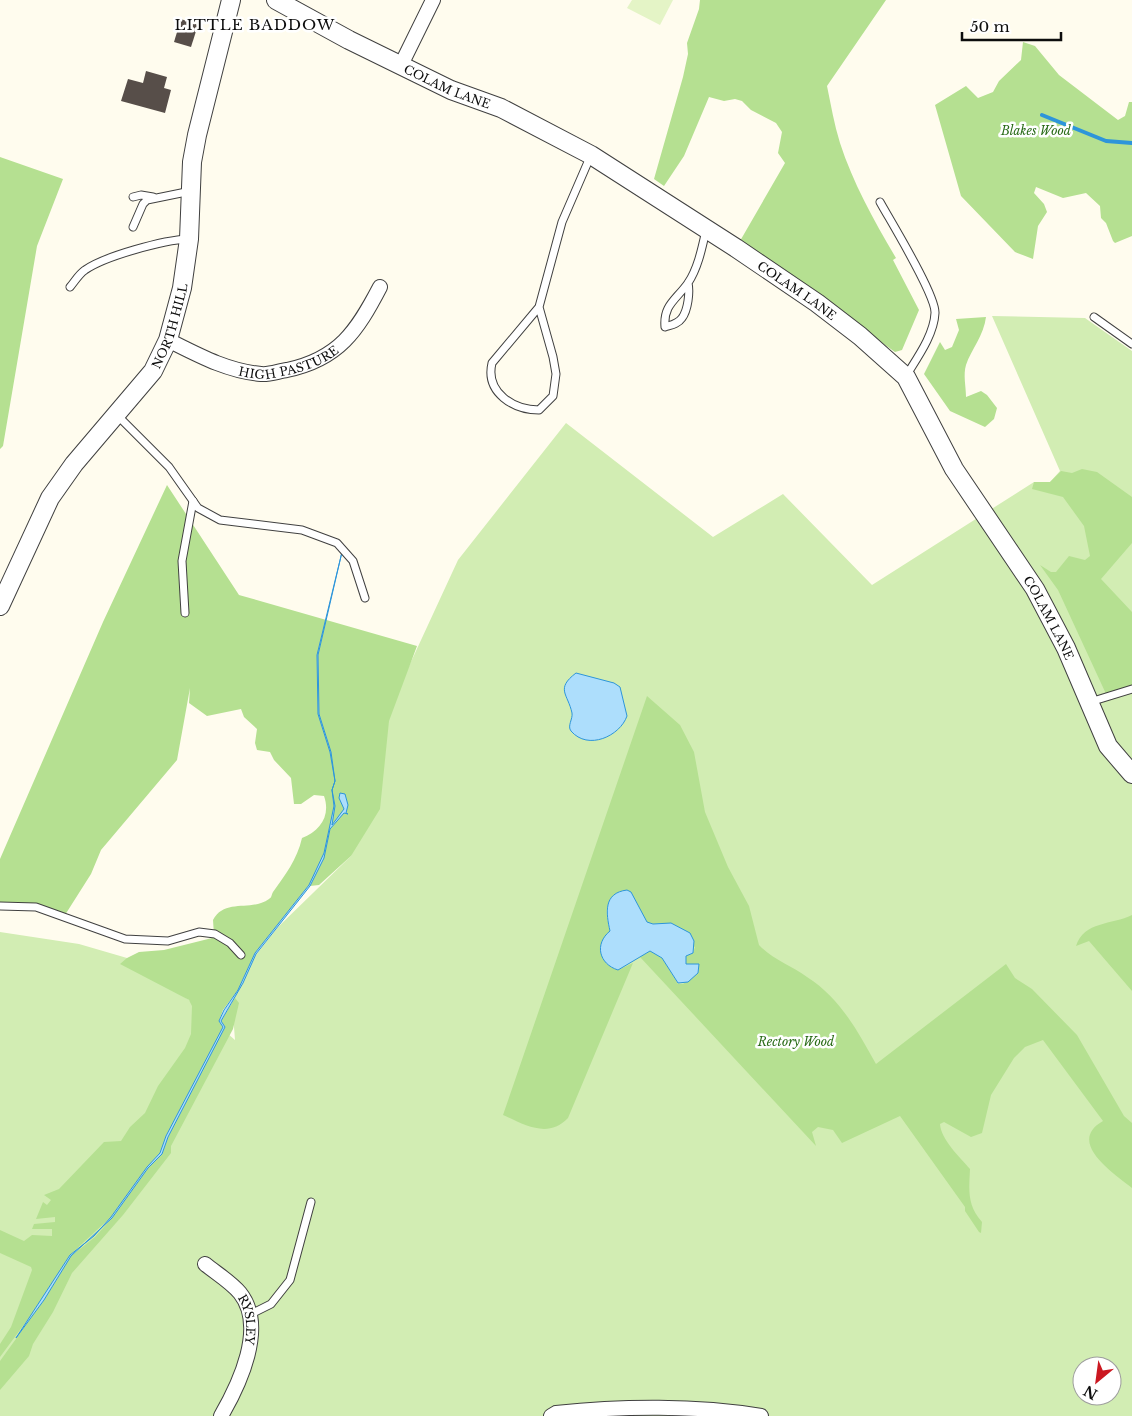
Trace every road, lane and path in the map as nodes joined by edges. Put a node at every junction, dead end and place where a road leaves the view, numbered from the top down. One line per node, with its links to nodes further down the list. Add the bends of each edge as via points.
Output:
1 (231, 0): 6 (street, NORTH HILL, via 199,123)
2 (276, 0): 4 (street, COLAM LANE)
3 (433, 0): 4 (street)
4 (401, 65): 5 (street, COLAM LANE, via 451,90 501,108)
5 (592, 155): 11 (street, COLAM LANE); 16 (lane, via 562,222)
6 (191, 191): 8 (lane); 12 (street, NORTH HILL)
7 (132, 197): 8 (lane)
8 (156, 198): 10 (lane, via 142,204)
9 (880, 202): 20 (lane, via 927,288 935,312 932,328)
10 (134, 227)
11 (706, 228): 13 (lane); 20 (street, COLAM LANE, via 817,303)
12 (189, 239): 15 (lane, via 122,254 93,265); 18 (street, NORTH HILL, via 182,288)
13 (688, 283): 13 (lane, via 688,298 682,318 665,327 664,315)
14 (380, 286): 18 (street, HIGH PASTURE, via 364,318 338,349 300,367 262,375 215,364)
15 (70, 287)
16 (539, 307): 16 (lane, via 556,374 553,396 539,410 526,410 505,402 490,371 492,363)
17 (1094, 317): 19 (lane)
18 (168, 340): 21 (street, NORTH HILL, via 153,371)
19 (1132, 344)
20 (906, 377): 27 (street, COLAM LANE, via 954,469 1035,589)
21 (117, 415): 22 (lane, via 169,467); 24 (street, NORTH HILL, via 74,464 50,498)
22 (193, 501): 23 (lane, via 198,508 220,520 302,530 337,544 353,561); 25 (lane, via 182,561)
23 (365, 598)
24 (0, 606)
25 (185, 613)
26 (1132, 689): 27 (lane)
27 (1090, 702): 28 (street, COLAM LANE, via 1108,746)
28 (1132, 774)
29 (0, 906): 30 (lane, via 36,907 125,939 168,941 199,932 215,934)
30 (241, 955)
31 (311, 1202): 33 (lane, via 290,1280 271,1304)
32 (205, 1264): 33 (street, RYSLEY, via 240,1294)
33 (249, 1315): 34 (street, RYSLEY, via 251,1337 243,1376)
34 (221, 1416)
35 (551, 1416): 36 (street, via 600,1408 728,1410)
36 (761, 1416)

